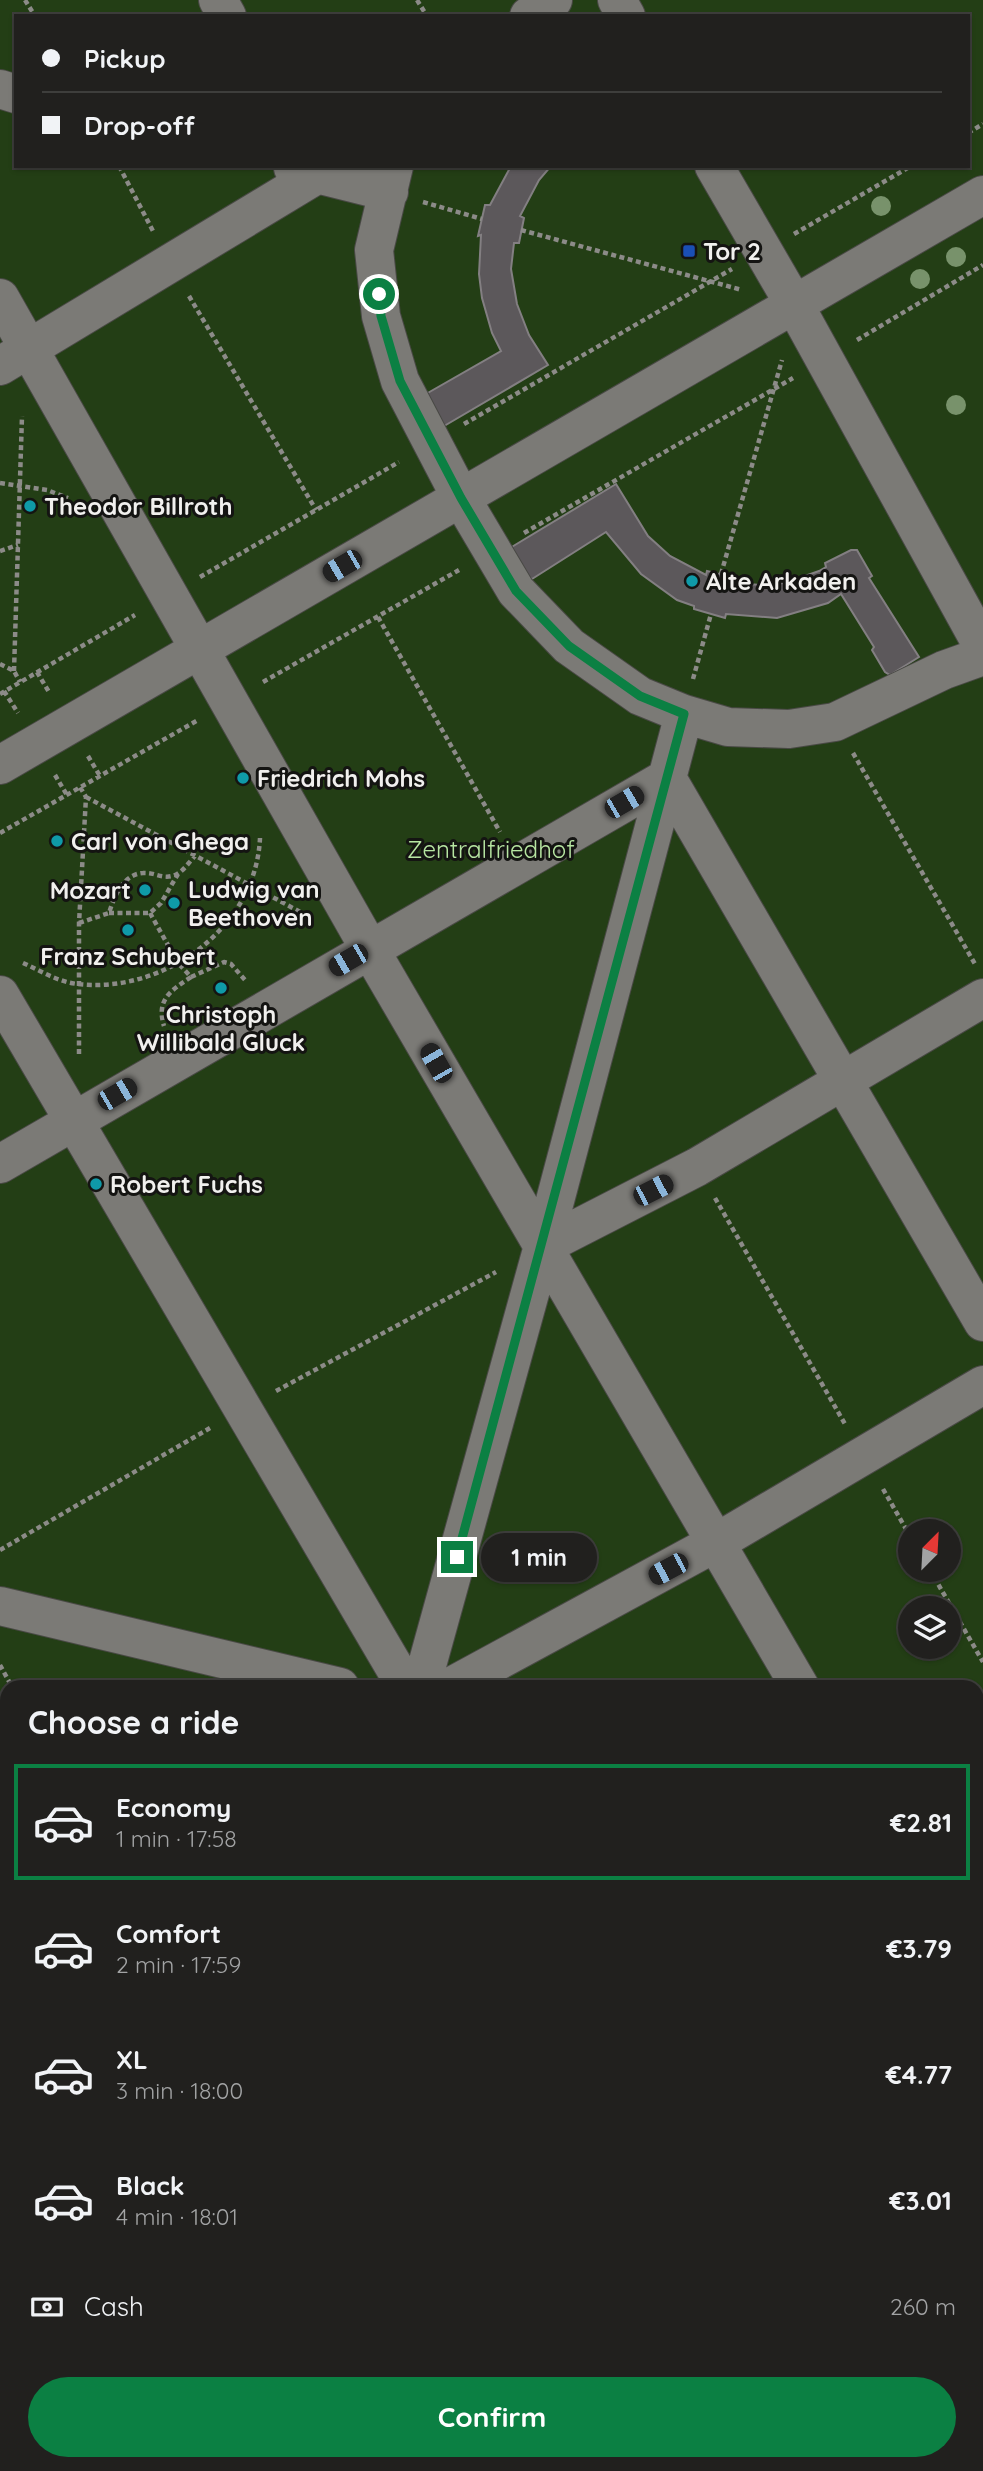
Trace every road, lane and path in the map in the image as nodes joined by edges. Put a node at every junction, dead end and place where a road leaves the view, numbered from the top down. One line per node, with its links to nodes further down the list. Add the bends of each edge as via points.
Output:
1 (553, 0): 2 (street)
2 (532, 14)
3 (120, 168): 10 (path)
4 (715, 168): 12 (street)
5 (306, 169): 6 (street); 10 (street)
6 (392, 179): 8 (path); 14 (street, via 374,250 381,316 400,381)
7 (983, 195): 12 (street)
8 (482, 219)
9 (522, 230): 12 (path)
10 (170, 264): 13 (street); 15 (path)
11 (0, 298): 13 (street)
12 (794, 304): 14 (street); 18 (path, via 775,389); 21 (street)
13 (15, 357): 16 (path, via 23,390); 22 (street)
14 (461, 498): 22 (street); 27 (street, via 516,591 569,646 640,696)
15 (316, 510)
16 (19, 545): 17 (path); 25 (path)
17 (0, 551)
18 (721, 574)
19 (711, 614): 27 (path)
20 (378, 617): 35 (path)
21 (983, 648)
22 (200, 649): 29 (street); 42 (street)
23 (983, 656): 28 (street)
24 (0, 664): 25 (path)
25 (14, 671): 26 (path)
26 (20, 682)
27 (684, 714): 28 (street, via 728,727 789,729); 30 (street)
28 (835, 722): 46 (path)
29 (0, 765)
30 (667, 778): 35 (street); 52 (street); 56 (street)
31 (80, 787): 32 (path)
32 (86, 797): 34 (path); 41 (path)
33 (261, 828): 37 (path, via 260,853)
34 (195, 856): 36 (path); 37 (path)
35 (517, 863): 42 (street)
36 (178, 874): 38 (path, via 164,878 142,873 129,878); 39 (path)
37 (249, 885): 40 (path); 44 (path, via 227,922 207,944)
38 (109, 913): 39 (path); 41 (path)
39 (150, 913): 44 (path)
40 (309, 917)
41 (79, 923): 47 (path)
42 (369, 948): 49 (street); 56 (street)
43 (15, 960): 47 (path)
44 (178, 963): 45 (path); 47 (path, via 131,984)
45 (191, 977): 49 (path, via 224,962 231,964); 50 (path, via 162,1000 160,1011 165,1029)
46 (980, 982): 52 (street)
47 (79, 984): 51 (path)
48 (0, 995): 53 (street)
49 (264, 1009): 50 (street)
50 (185, 1055): 53 (street)
51 (79, 1058)
52 (843, 1081): 55 (street); 57 (street)
53 (72, 1120): 54 (street); 66 (street)
54 (0, 1164)
55 (697, 1167): 56 (street); 59 (path)
56 (543, 1246): 61 (street); 67 (street)
57 (983, 1322)
58 (983, 1385): 59 (street)
59 (864, 1456): 60 (path); 61 (street)
60 (900, 1519)
61 (717, 1542): 68 (street); 69 (street)
62 (937, 1582): 64 (path)
63 (0, 1606): 65 (street)
64 (983, 1662)
65 (311, 1680)
66 (402, 1680)
67 (423, 1680)
68 (463, 1680)
69 (796, 1680)

